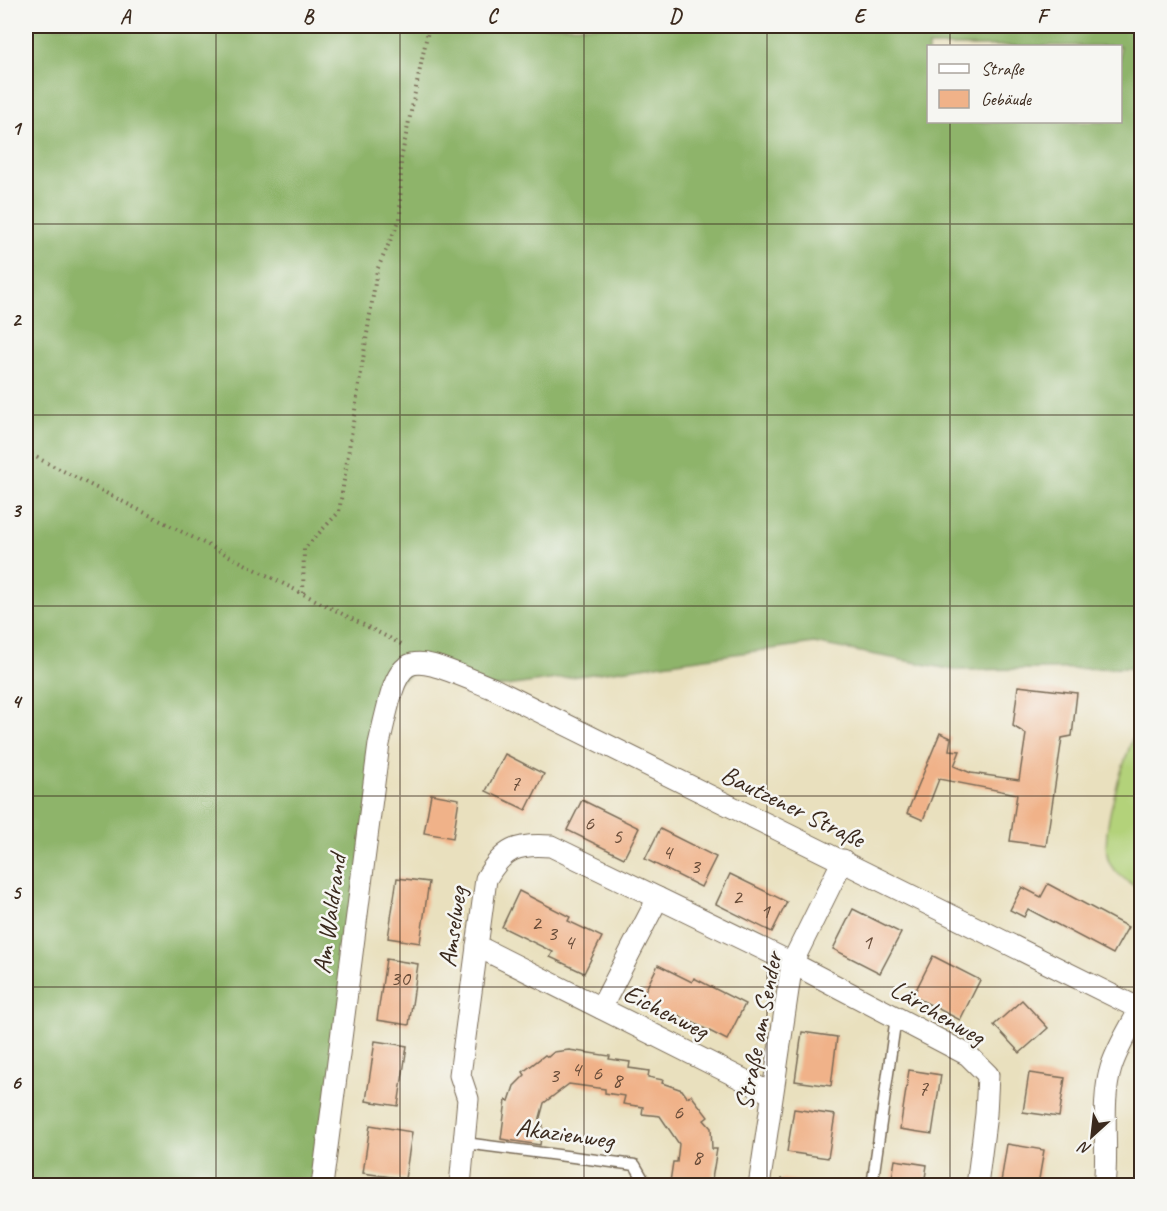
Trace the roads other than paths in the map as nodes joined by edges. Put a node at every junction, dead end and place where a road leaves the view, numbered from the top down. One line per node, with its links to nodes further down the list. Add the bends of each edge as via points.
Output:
1 (416, 661): 2 (street, Bautzener Straße, via 432,663 492,688); 11 (street, Am Waldrand, via 405,665 393,684 380,744)
2 (843, 860): 5 (street, Straße am Sender); 7 (street, Bautzener Straße)
3 (658, 898): 4 (street, Amselweg, via 551,846 528,844 508,851 495,862 486,879); 5 (street, Amselweg); 6 (street, Eichenweg)
4 (477, 946): 6 (street, Eichenweg); 10 (street, Amselweg, via 460,1075 468,1100)
5 (792, 963): 8 (street, Lärchenweg); 9 (street, Straße am Sender)
6 (601, 1008): 9 (street, Eichenweg)
7 (1141, 1009): 17 (street, via 1110,1069)
8 (896, 1017): 15 (lane); 16 (street, Lärchenweg, via 968,1055 988,1076)
9 (772, 1094): 14 (street, Straße am Sender)
10 (465, 1143): 12 (street, Amselweg); 13 (lane, Akazienweg, via 635,1165)
11 (322, 1185)
12 (460, 1185)
13 (647, 1185)
14 (759, 1185)
15 (872, 1185)
16 (977, 1185)
17 (1104, 1185)

